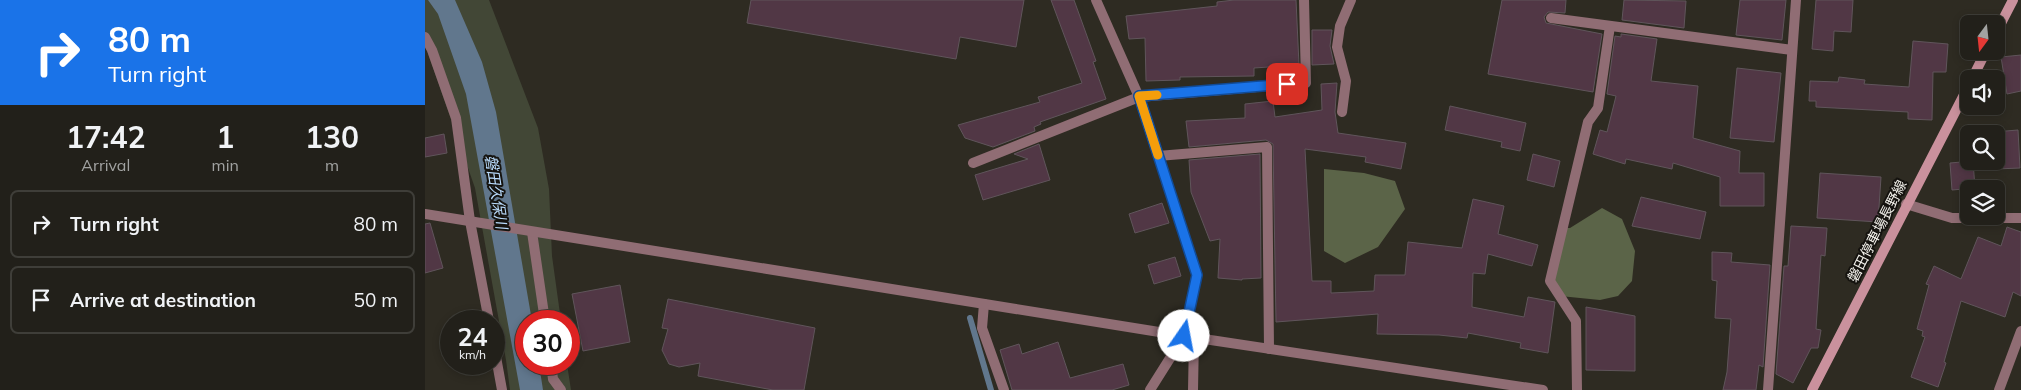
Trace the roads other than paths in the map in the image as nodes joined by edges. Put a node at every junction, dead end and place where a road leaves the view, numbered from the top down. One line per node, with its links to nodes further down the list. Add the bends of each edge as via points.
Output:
1 (1096, 0): 11 (street)
2 (1304, 0): 11 (street, via 1306,83)
3 (1351, 0): 13 (street, via 1340,26 1337,47 1346,81)
4 (1796, 0): 10 (street)
5 (2013, 0): 6 (main road)
6 (2005, 16)
7 (1551, 18): 8 (street)
8 (1610, 26): 10 (street); 35 (street, via 1598,108 1588,122 1550,281 1576,321)
9 (425, 37): 19 (street, via 456,118)
10 (1792, 50): 36 (street)
11 (1139, 96): 14 (street); 15 (street)
12 (1960, 102): 16 (main road, 磐田停車場長野線)
13 (1342, 112)
14 (1158, 156): 25 (street, via 1197,275); 26 (street, via 1267,147)
15 (973, 163)
16 (1907, 204): 18 (street, via 1952,218); 37 (main road, 磐田停車場長野線)
17 (425, 214): 19 (street)
18 (2021, 218)
19 (473, 222): 20 (street); 22 (street)
20 (529, 231): 21 (street); 23 (street)
21 (984, 304): 25 (street); 31 (street, via 982,328)
22 (487, 310)
23 (543, 310)
24 (2021, 331): 38 (street)
25 (1189, 337): 26 (street); 32 (street); 33 (street)
26 (1269, 349): 34 (street)
27 (499, 375): 29 (street)
28 (552, 375): 30 (street)
29 (502, 390)
30 (561, 390)
31 (1004, 390)
32 (1150, 390)
33 (1193, 390)
34 (1543, 390)
35 (1577, 390)
36 (1768, 390)
37 (1812, 390)
38 (1999, 390)

